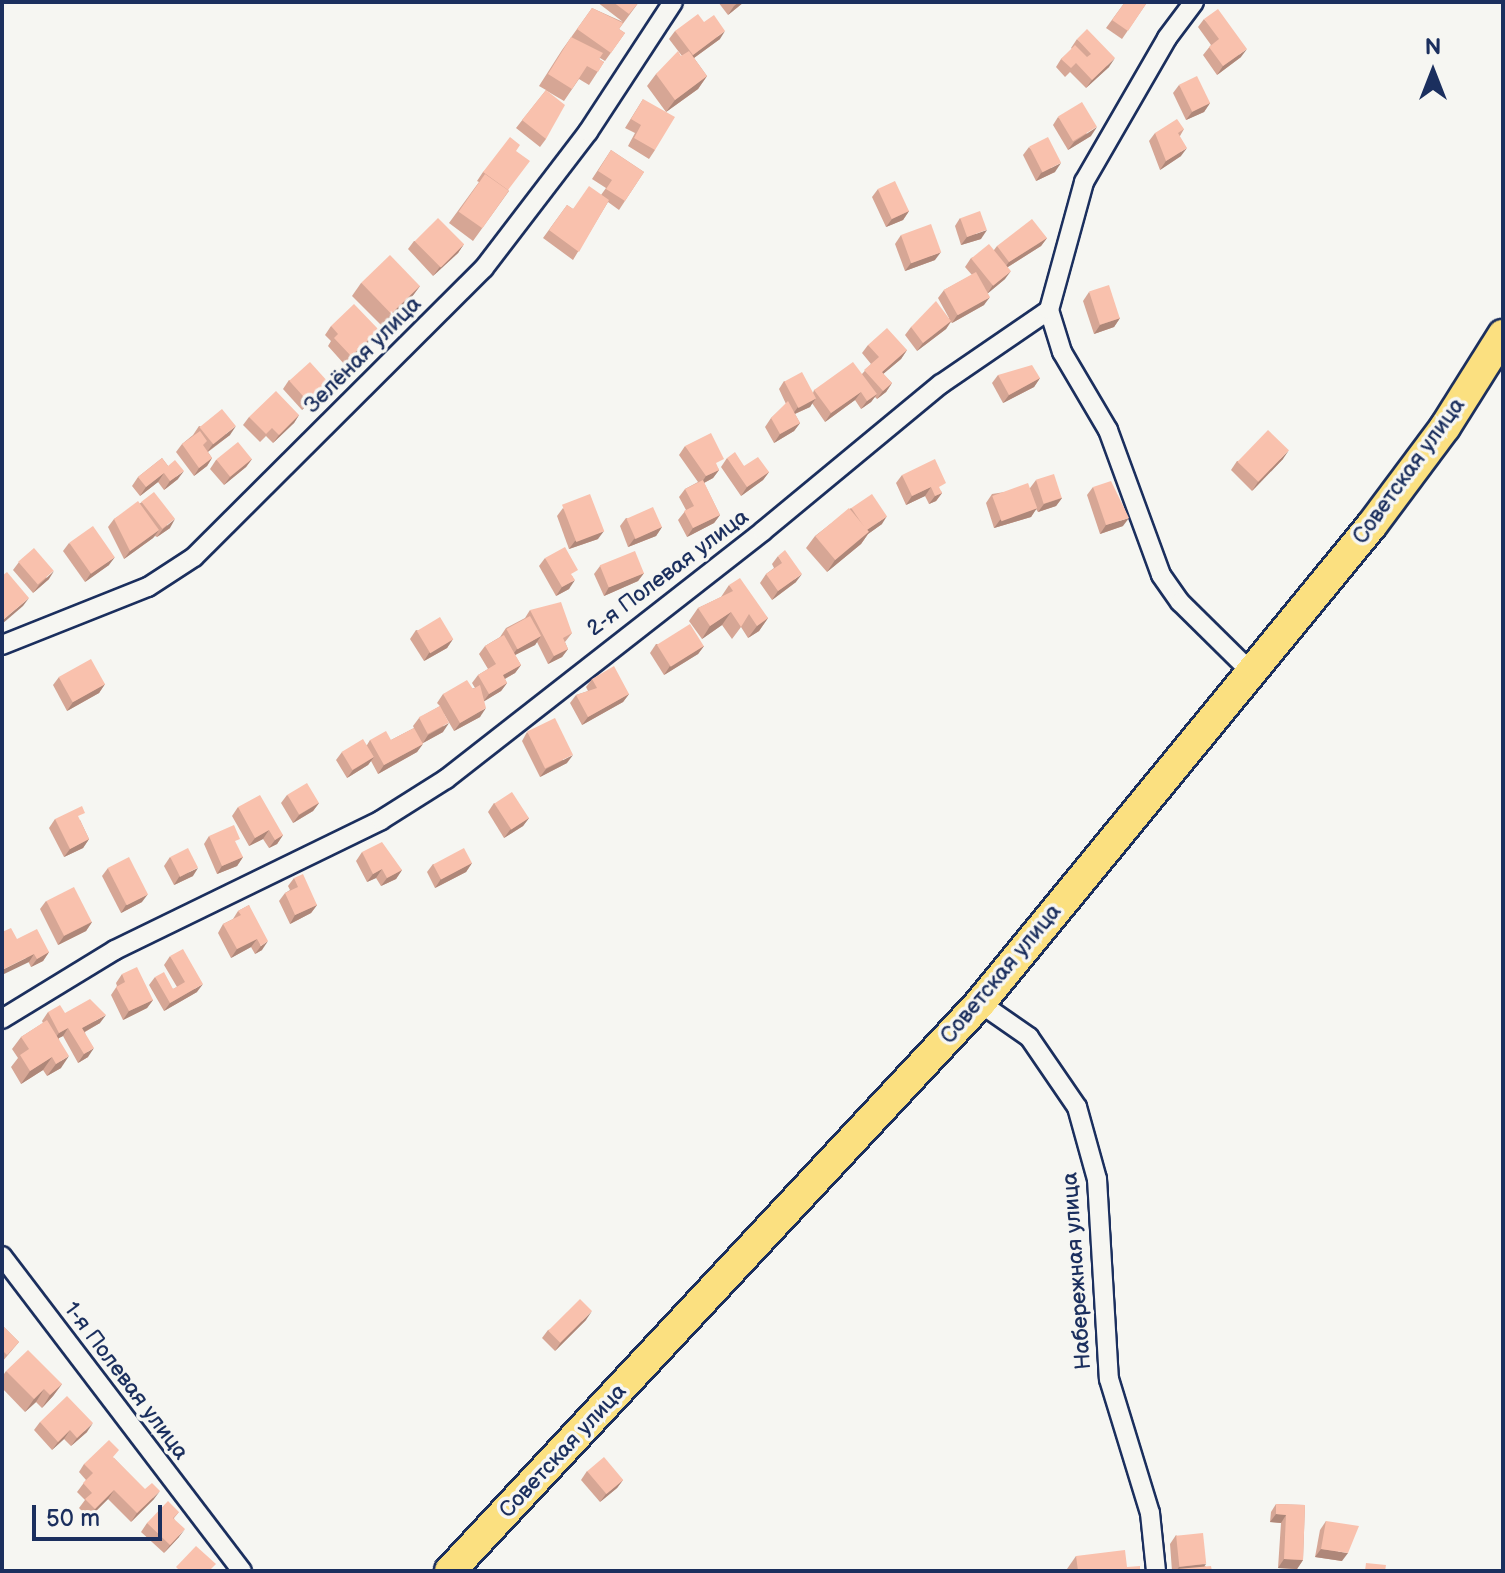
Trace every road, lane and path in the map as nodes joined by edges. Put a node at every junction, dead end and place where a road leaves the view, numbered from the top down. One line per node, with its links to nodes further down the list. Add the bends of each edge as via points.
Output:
1 (673, 2): 5 (street, Зелёная улица, via 588,132 484,268 194,557 148,587)
2 (1194, 2): 3 (street, via 1167,38 1084,182)
3 (1049, 310): 6 (street, via 1062,352 1108,430 1161,575 1180,602); 8 (street, 2-я Полевая улица, via 941,384 446,779 381,820 115,950)
4 (1500, 347): 6 (main road, Советская улица, via 1372,525)
5 (2, 645)
6 (1249, 670): 7 (main road, Советская улица)
7 (980, 1003): 11 (main road, Советская улица); 12 (street, Набережная улица, via 1029,1037 1077,1107 1097,1179 1109,1379 1150,1513)
8 (2, 1019)
9 (2, 1256): 10 (street, 1-я Полевая улица)
10 (242, 1571)
11 (450, 1571)
12 (1156, 1571)

